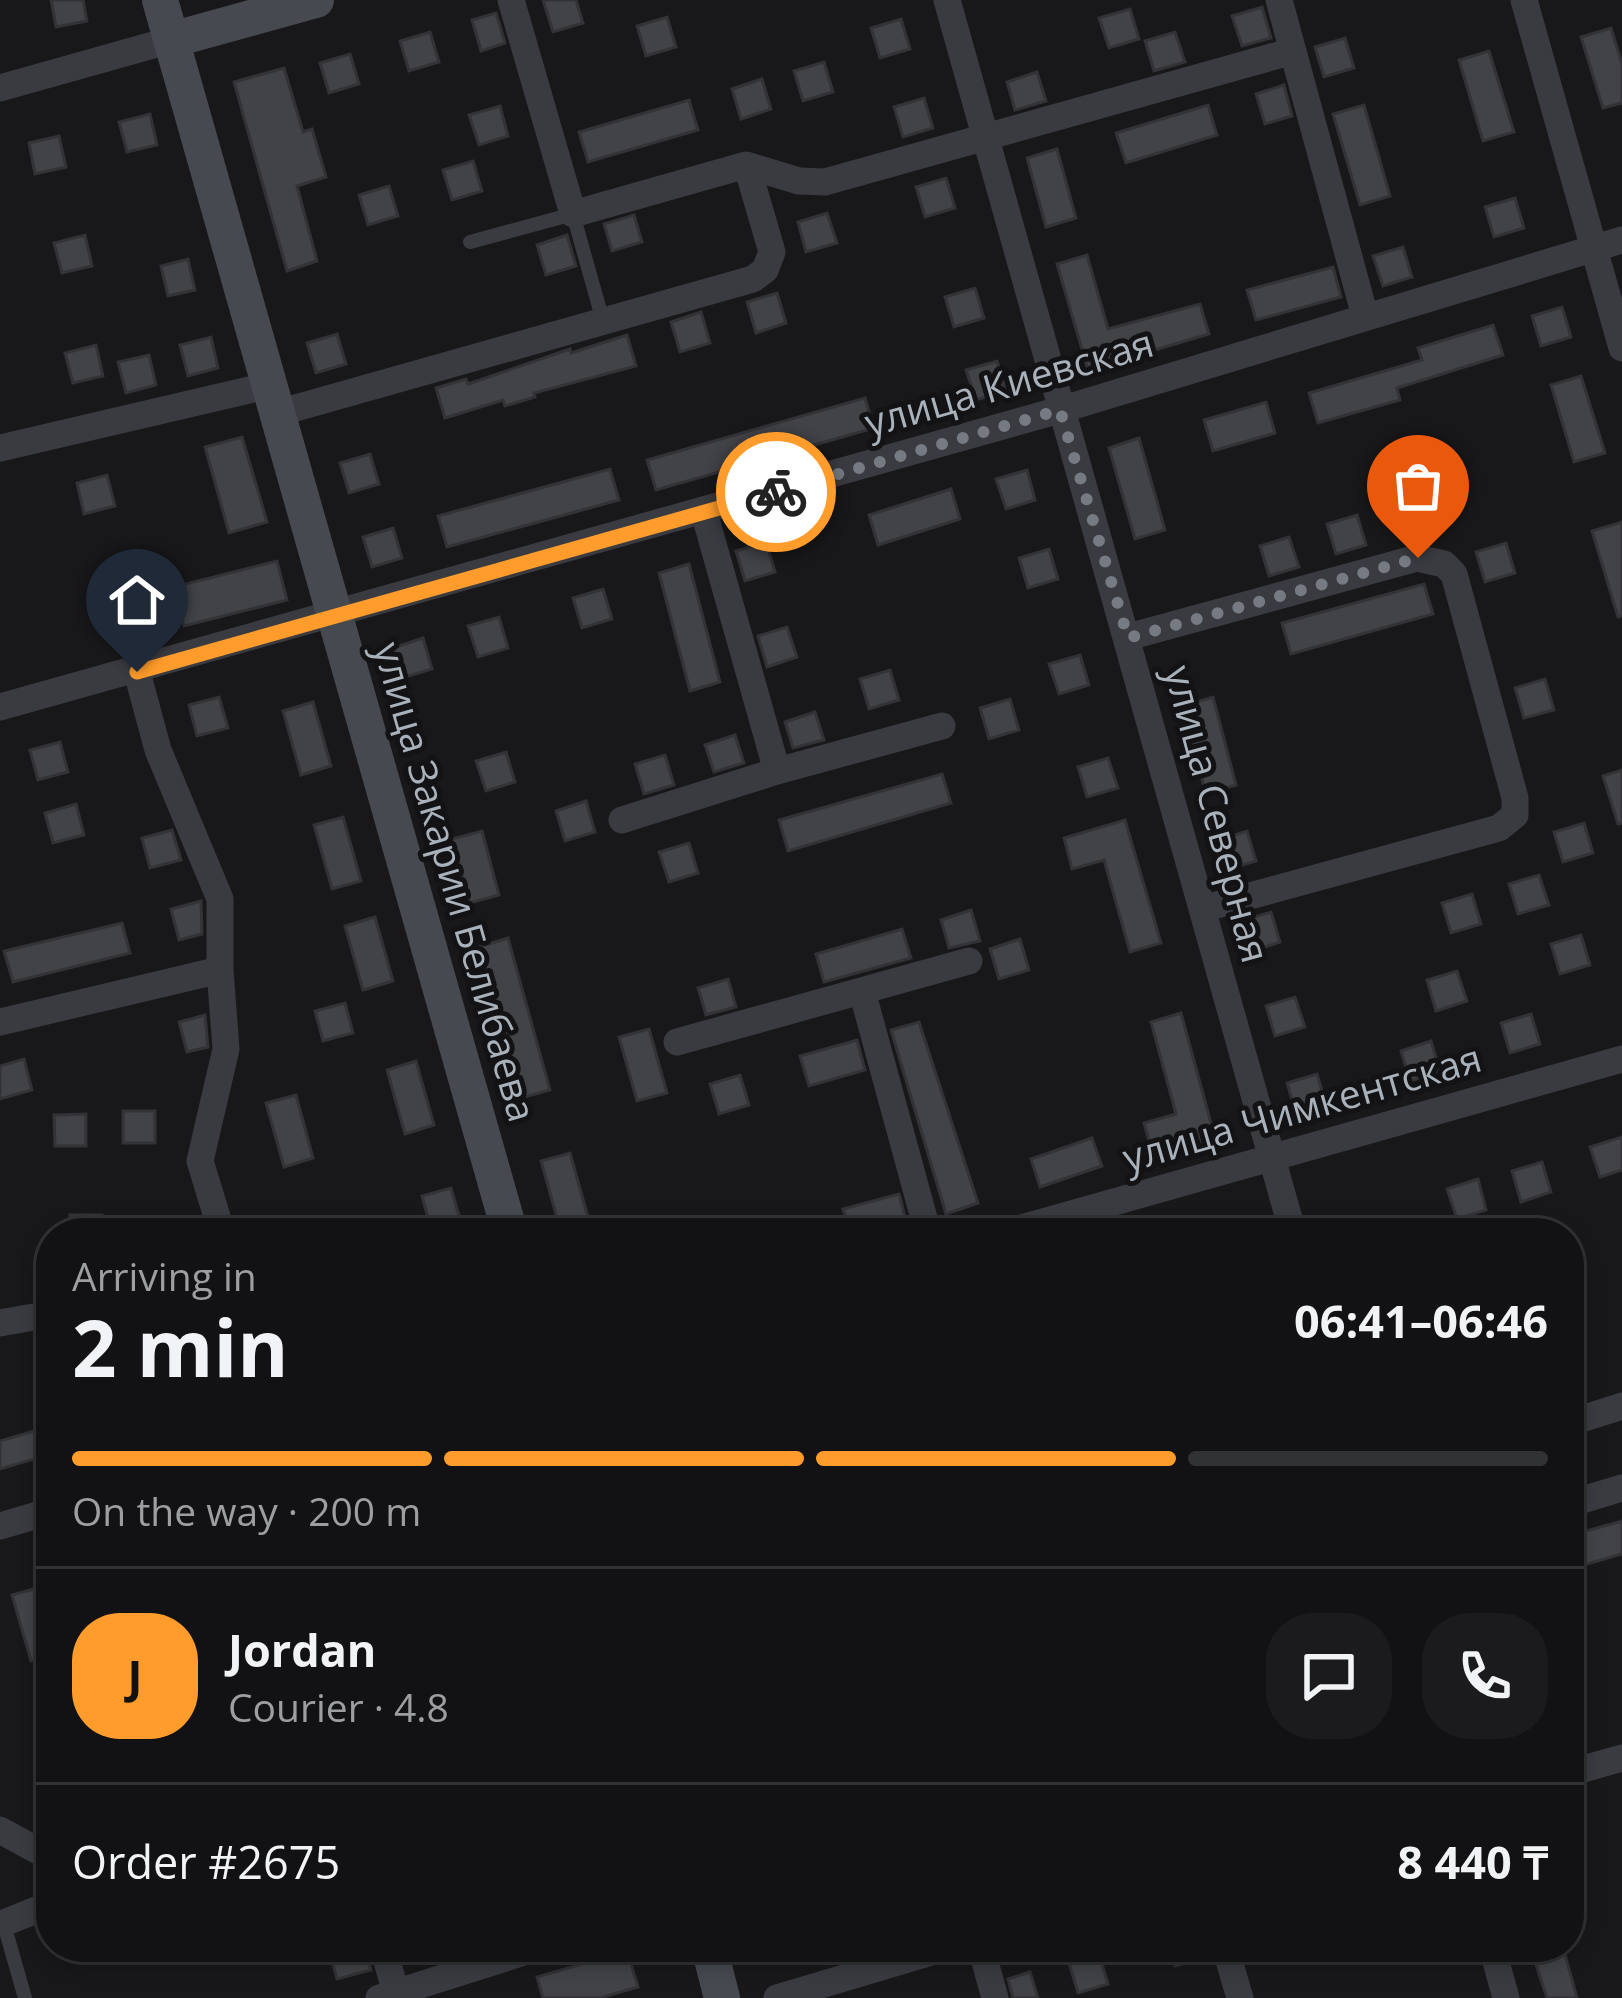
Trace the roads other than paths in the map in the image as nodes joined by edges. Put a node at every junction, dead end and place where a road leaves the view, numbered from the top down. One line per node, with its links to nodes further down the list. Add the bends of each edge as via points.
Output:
1 (160, 0): 7 (street, улица Закарии Белибаева)
2 (316, 0): 7 (street)
3 (511, 0): 12 (street)
4 (947, 0): 10 (street, улица Северная)
5 (1279, 0): 8 (street)
6 (1523, 0): 15 (street)
7 (171, 40): 9 (street); 19 (street, улица Закарии Белибаева)
8 (1293, 51): 10 (street); 16 (street)
9 (0, 88)
10 (984, 136): 11 (street, via 825,182); 20 (street, улица Северная)
11 (747, 166): 12 (street); 17 (street, via 772,251 765,270)
12 (573, 214): 14 (lane); 17 (lane)
13 (1622, 240): 15 (street, улица Киевская)
14 (470, 242)
15 (1594, 248): 16 (street, улица Киевская); 18 (street)
16 (1365, 316): 20 (street, улица Киевская)
17 (603, 321): 19 (street)
18 (1622, 348)
19 (274, 399): 21 (street); 23 (street, улица Закарии Белибаева)
20 (1060, 410): 22 (street, улица Киевская); 24 (street, улица Северная)
21 (0, 448)
22 (704, 512): 23 (street, улица Киевская); 28 (street)
23 (335, 615): 25 (street, улица Киевская); 39 (street, улица Закарии Белибаева)
24 (1128, 638): 30 (street, улица Северная); 30 (street, via 1418,558 1444,564 1461,596 1516,798 1511,820)
25 (137, 672): 26 (street, улица Киевская); 32 (street, via 158,750 220,899)
26 (0, 707)
27 (942, 726): 28 (street)
28 (777, 771): 29 (street)
29 (622, 820)
30 (1202, 909): 37 (street, улица Северная)
31 (969, 961): 33 (street)
32 (220, 970): 34 (street); 38 (street, via 226,1049 200,1161)
33 (862, 991): 35 (street); 40 (street)
34 (0, 1022)
35 (677, 1042)
36 (1622, 1059): 37 (street, улица Чимкентская)
37 (1272, 1157): 41 (street, улица Чимкентская); 42 (street, улица Северная)
38 (217, 1218)
39 (506, 1218)
40 (924, 1218)
41 (1060, 1218)
42 (1289, 1218)
43 (36, 1317): 44 (street)
44 (0, 1323)
45 (1622, 1406): 46 (street)
46 (1584, 1418)
47 (1622, 1488): 48 (street)
48 (1584, 1499)
49 (36, 1515): 50 (street)
50 (0, 1526)
51 (1622, 1758): 52 (street)
52 (1584, 1769)
53 (0, 1830): 54 (street)
54 (36, 1850)
55 (36, 1908): 56 (street)
56 (2, 1917): 65 (lane)
57 (384, 1962): 64 (street)
58 (492, 1962): 64 (street)
59 (713, 1962): 66 (street)
60 (898, 1962): 67 (street)
61 (985, 1962): 68 (street)
62 (1229, 1962): 69 (street)
63 (1496, 1962): 70 (street)
64 (387, 1995)
65 (25, 1998)
66 (722, 1998)
67 (777, 1998)
68 (995, 1998)
69 (1240, 1998)
70 (1506, 1998)

